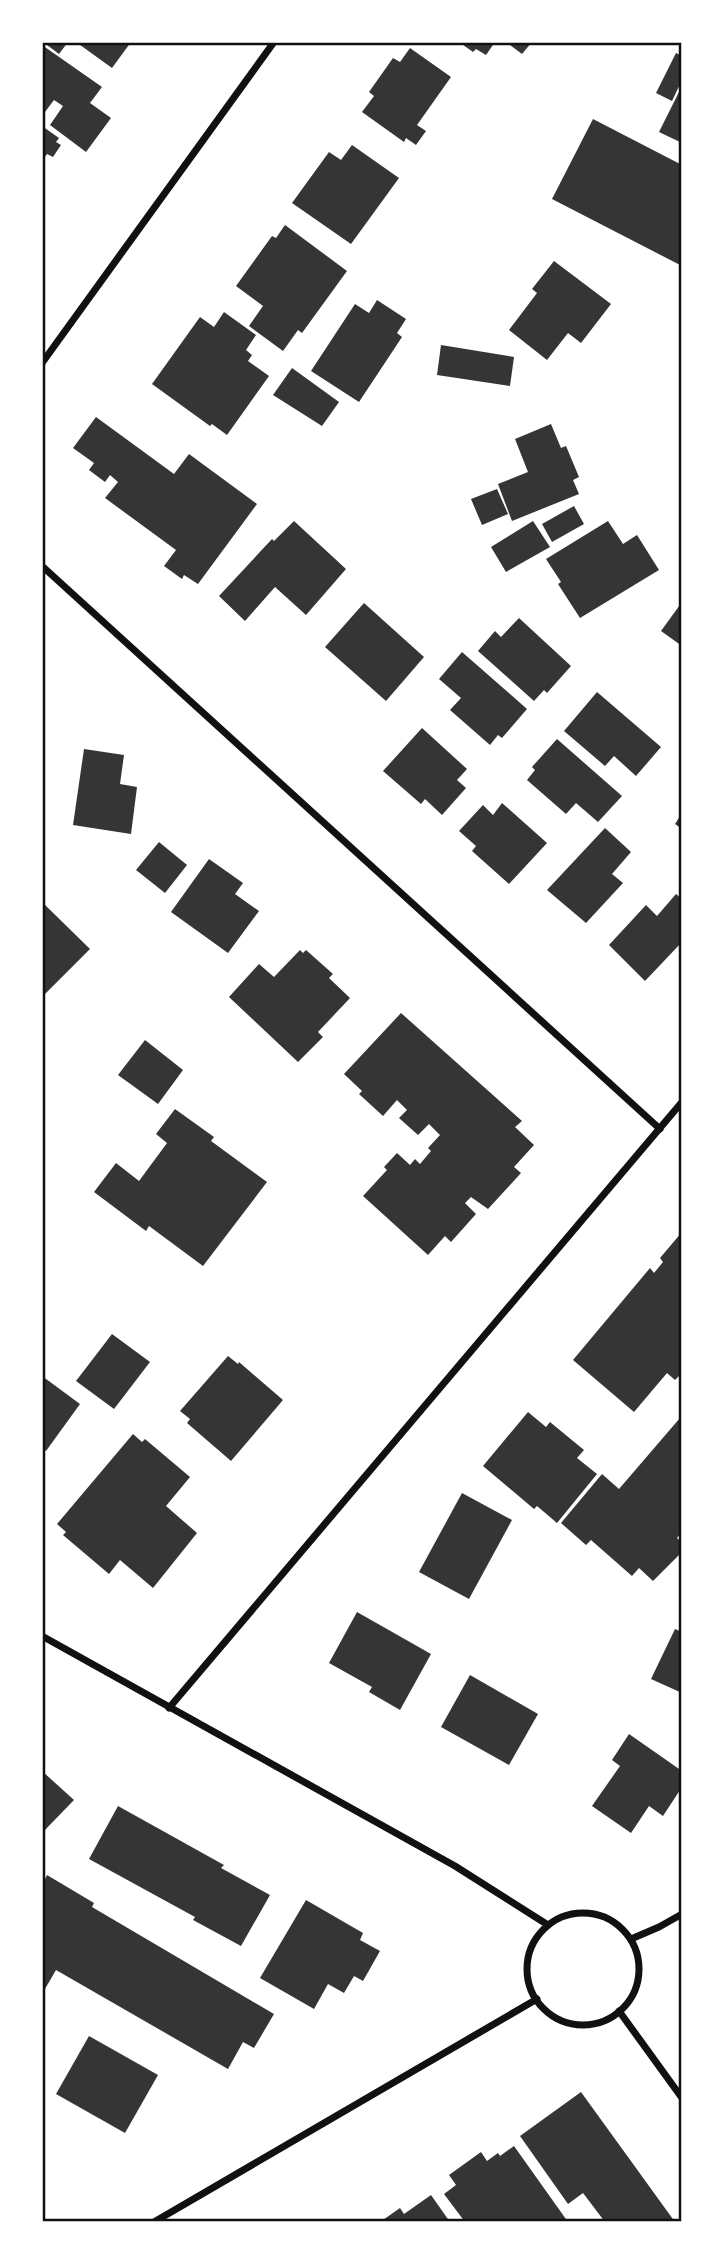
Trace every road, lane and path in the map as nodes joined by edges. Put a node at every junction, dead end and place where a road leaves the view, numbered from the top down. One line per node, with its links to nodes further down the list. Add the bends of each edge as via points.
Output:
1 (274, 42): 2 (street)
2 (42, 363)
3 (42, 566): 5 (street)
4 (682, 1102): 5 (street)
5 (660, 1129): 7 (street)
6 (42, 1636): 7 (street)
7 (169, 1708): 9 (street, via 455,1866)
8 (682, 1914): 10 (street)
9 (548, 1925): 10 (street, via 567,1915 587,1913 617,1924); 11 (street, via 536,1939 528,1964 529,1982)
10 (631, 1939): 12 (street, via 639,1977 632,1996)
11 (537, 1998): 12 (street, via 550,2012 575,2024 603,2020); 14 (street)
12 (619, 2011): 13 (street)
13 (682, 2098)
14 (154, 2222)

